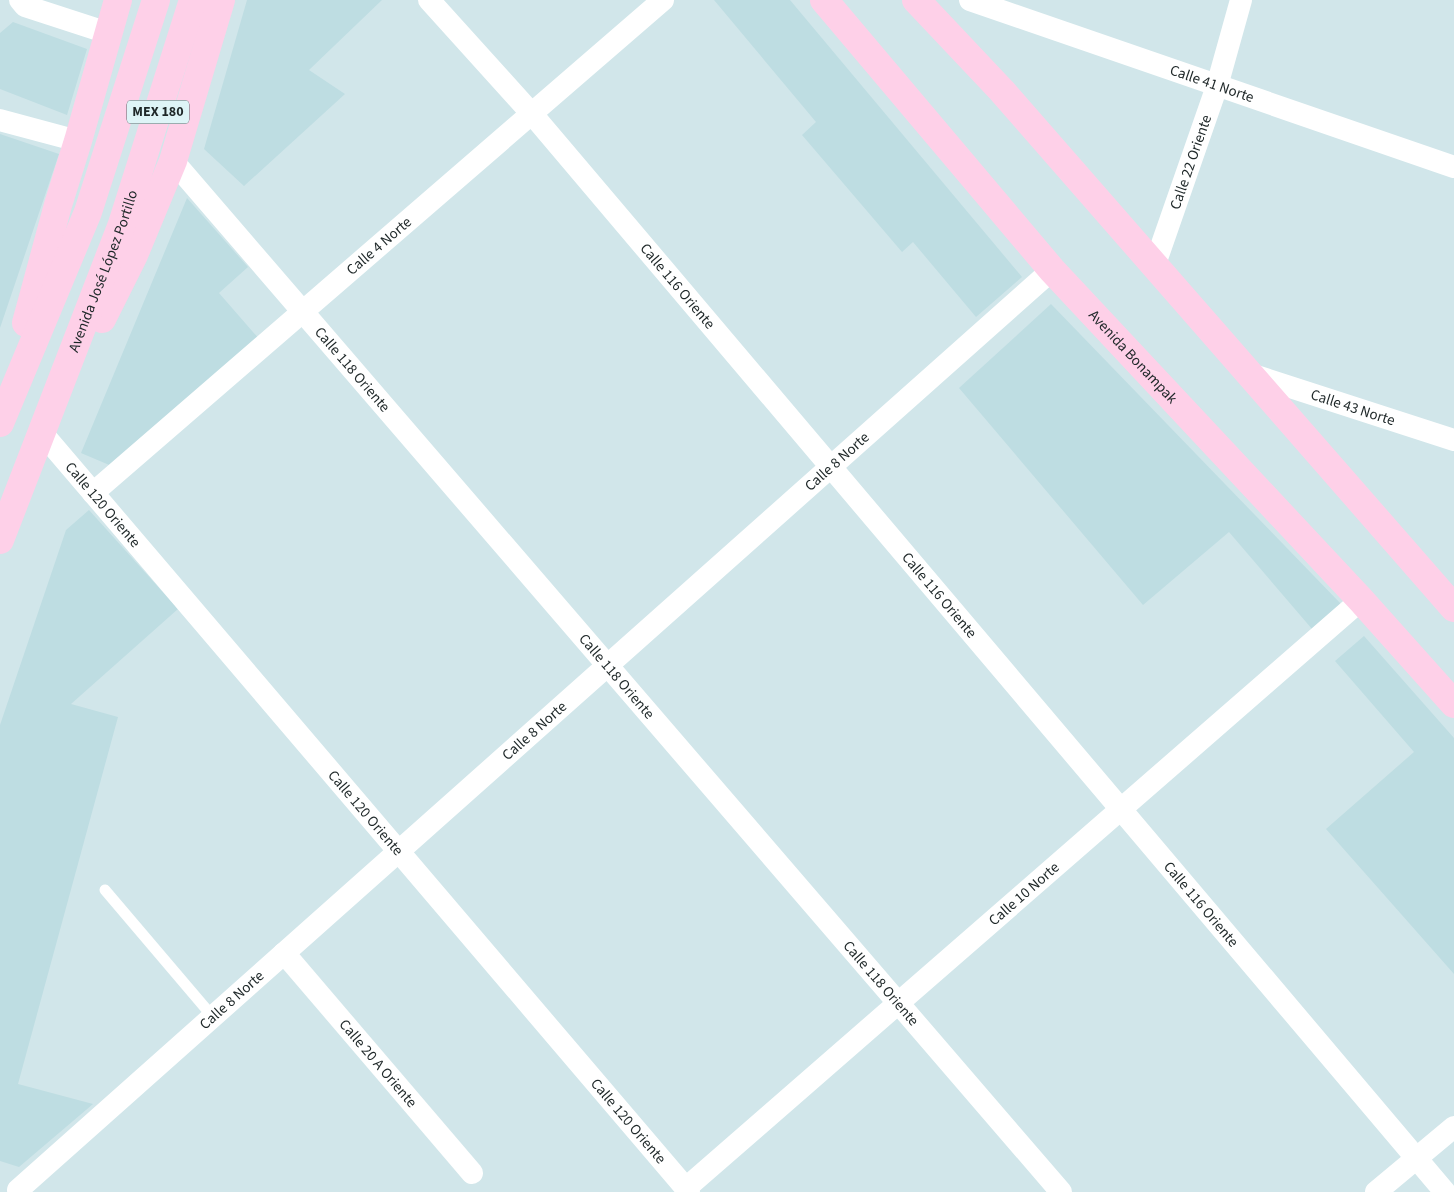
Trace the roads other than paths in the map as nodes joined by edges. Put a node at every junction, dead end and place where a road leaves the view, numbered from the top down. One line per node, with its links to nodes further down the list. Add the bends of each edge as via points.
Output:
1 (20, 0): 12 (street, via 25,6)
2 (118, 0): 12 (main road)
3 (156, 0): 23 (main road, MEX 180, via 88,212)
4 (193, 0): 24 (main road, Avenida José López Portillo / MEX 180, via 122,224)
5 (221, 0): 17 (main road)
6 (429, 0): 14 (street, Calle 116 Oriente)
7 (663, 0): 14 (street, Calle 4 Norte)
8 (824, 0): 20 (main road, Avenida Bonampak)
9 (916, 0): 19 (main road, via 1002,91)
10 (970, 0): 13 (street, Calle 41 Norte)
11 (1241, 0): 13 (street, Calle 22 Oriente)
12 (108, 32): 16 (main road)
13 (1217, 86): 18 (street, Calle 41 Norte); 19 (street, Calle 22 Oriente)
14 (532, 114): 21 (street, Calle 4 Norte); 26 (street, Calle 116 Oriente)
15 (0, 120): 16 (street)
16 (78, 141): 23 (main road)
17 (173, 161): 21 (street, Calle 118 Oriente); 24 (main road, via 134,255)
18 (1454, 167)
19 (1154, 267): 22 (main road)
20 (1052, 270): 26 (street, Calle 8 Norte); 29 (main road, Avenida Bonampak)
21 (303, 312): 27 (street, Calle 4 Norte); 31 (street, Calle 118 Oriente)
22 (1252, 375): 25 (street, Calle 43 Norte); 30 (main road)
23 (0, 421)
24 (42, 433): 27 (street, Calle 120 Oriente); 28 (main road, Avenida José López Portillo / MEX 180)
25 (1454, 440)
26 (830, 466): 31 (street, Calle 8 Norte); 33 (street, Calle 116 Oriente)
27 (93, 493): 34 (street, Calle 120 Oriente)
28 (0, 540)
29 (1361, 600): 32 (main road, Avenida Bonampak); 33 (street, Calle 10 Norte)
30 (1454, 608)
31 (607, 665): 34 (street, Calle 8 Norte); 37 (street, Calle 118 Oriente)
32 (1454, 704)
33 (1120, 809): 37 (street, Calle 10 Norte); 40 (street, Calle 116 Oriente)
34 (398, 851): 36 (street, Calle 8 Norte); 43 (street, Calle 120 Oriente)
35 (105, 890): 38 (lane)
36 (284, 953): 38 (street, Calle 8 Norte); 41 (street, Calle 20 A Oriente)
37 (898, 1003): 43 (street, Calle 10 Norte); 44 (street, Calle 118 Oriente)
38 (213, 1016): 42 (street, Calle 8 Norte)
39 (1454, 1127): 40 (street)
40 (1416, 1158): 45 (street); 46 (street, Calle 116 Oriente)
41 (472, 1173)
42 (13, 1189)
43 (688, 1190)
44 (1061, 1192)
45 (1376, 1192)
46 (1445, 1192)

